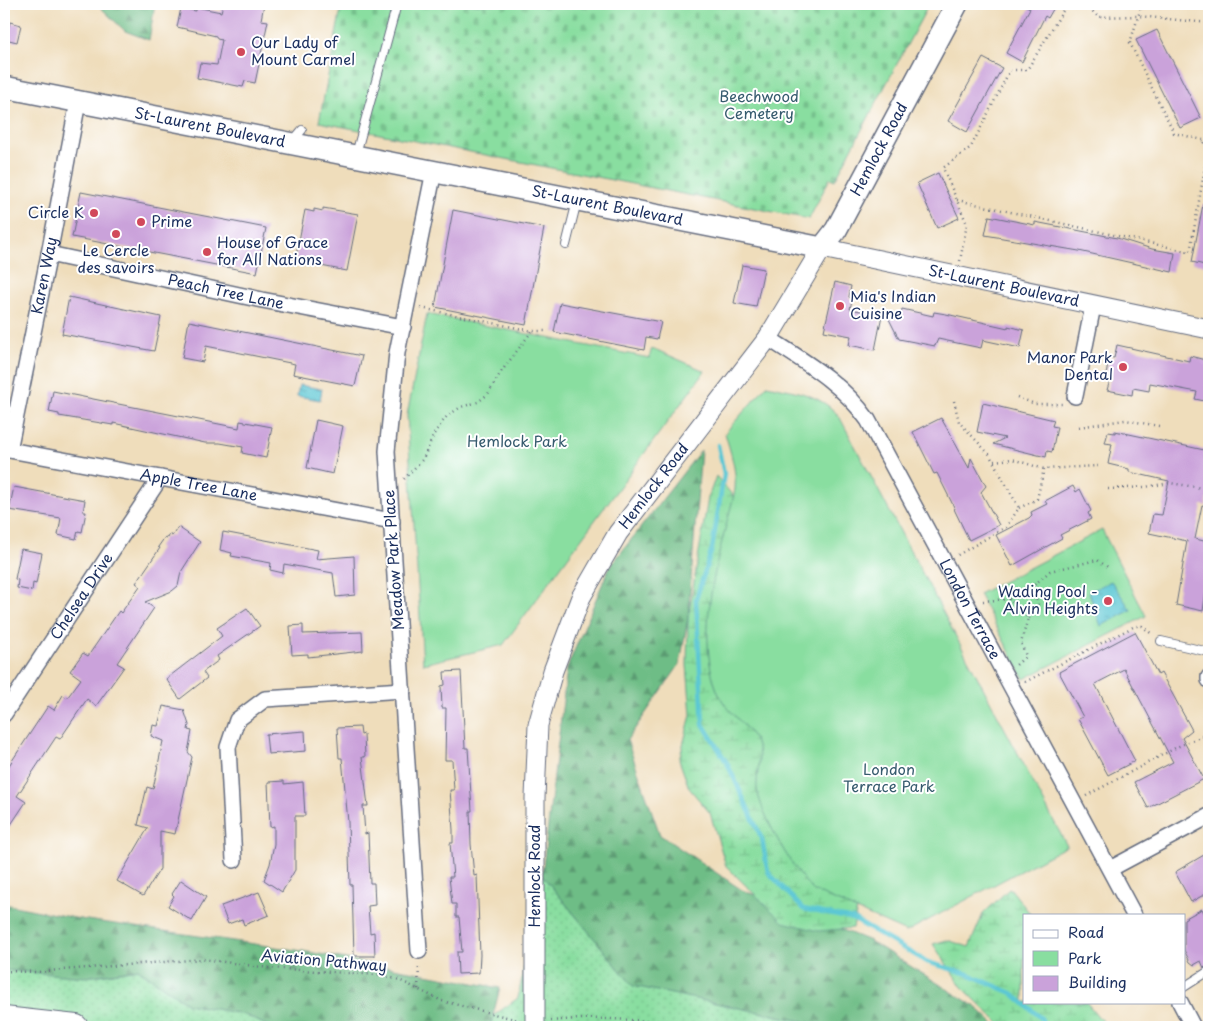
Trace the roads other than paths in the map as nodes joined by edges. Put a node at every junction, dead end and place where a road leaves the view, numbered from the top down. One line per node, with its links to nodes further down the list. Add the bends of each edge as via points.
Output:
1 (397, 4): 5 (lane)
2 (956, 4): 9 (main road, Hemlock Road, via 836,230)
3 (4, 88): 4 (main road, St-Laurent Boulevard)
4 (78, 102): 5 (main road, St-Laurent Boulevard, via 296,136); 10 (street, Karen Way)
5 (356, 156): 6 (main road, St-Laurent Boulevard)
6 (434, 171): 7 (main road, St-Laurent Boulevard); 12 (street, Meadow Park Place)
7 (577, 200): 8 (lane); 9 (main road, St-Laurent Boulevard)
8 (566, 245)
9 (822, 248): 11 (street, St-Laurent Boulevard); 14 (street, Hemlock Road)
10 (50, 254): 12 (street, Peach Tree Lane); 16 (street, Karen Way)
11 (1093, 306): 13 (street, St-Laurent Boulevard); 15 (street)
12 (403, 327): 18 (street, Meadow Park Place, via 387,451)
13 (1209, 329)
14 (768, 338): 25 (street, London Terrace, via 840,387 868,420); 32 (street, Hemlock Road, via 618,533 580,597 553,671 538,725)
15 (1070, 400)
16 (6, 450): 17 (street, Apple Tree Lane)
17 (160, 478): 18 (street, Apple Tree Lane); 22 (street, Chelsea Drive)
18 (392, 521): 21 (street, Meadow Park Place)
19 (1161, 642): 20 (lane)
20 (1209, 652)
21 (403, 690): 24 (street, via 265,699 237,720 228,747); 27 (street, Meadow Park Place)
22 (4, 714)
23 (1209, 816): 25 (street)
24 (234, 860)
25 (1110, 869): 26 (street, London Terrace)
26 (1133, 914)
27 (419, 952)
28 (1209, 971): 29 (lane)
29 (1186, 986)
30 (1181, 1004): 34 (street)
31 (4, 1019): 33 (main road)
32 (535, 1025)
33 (76, 1027)
34 (1193, 1027)

